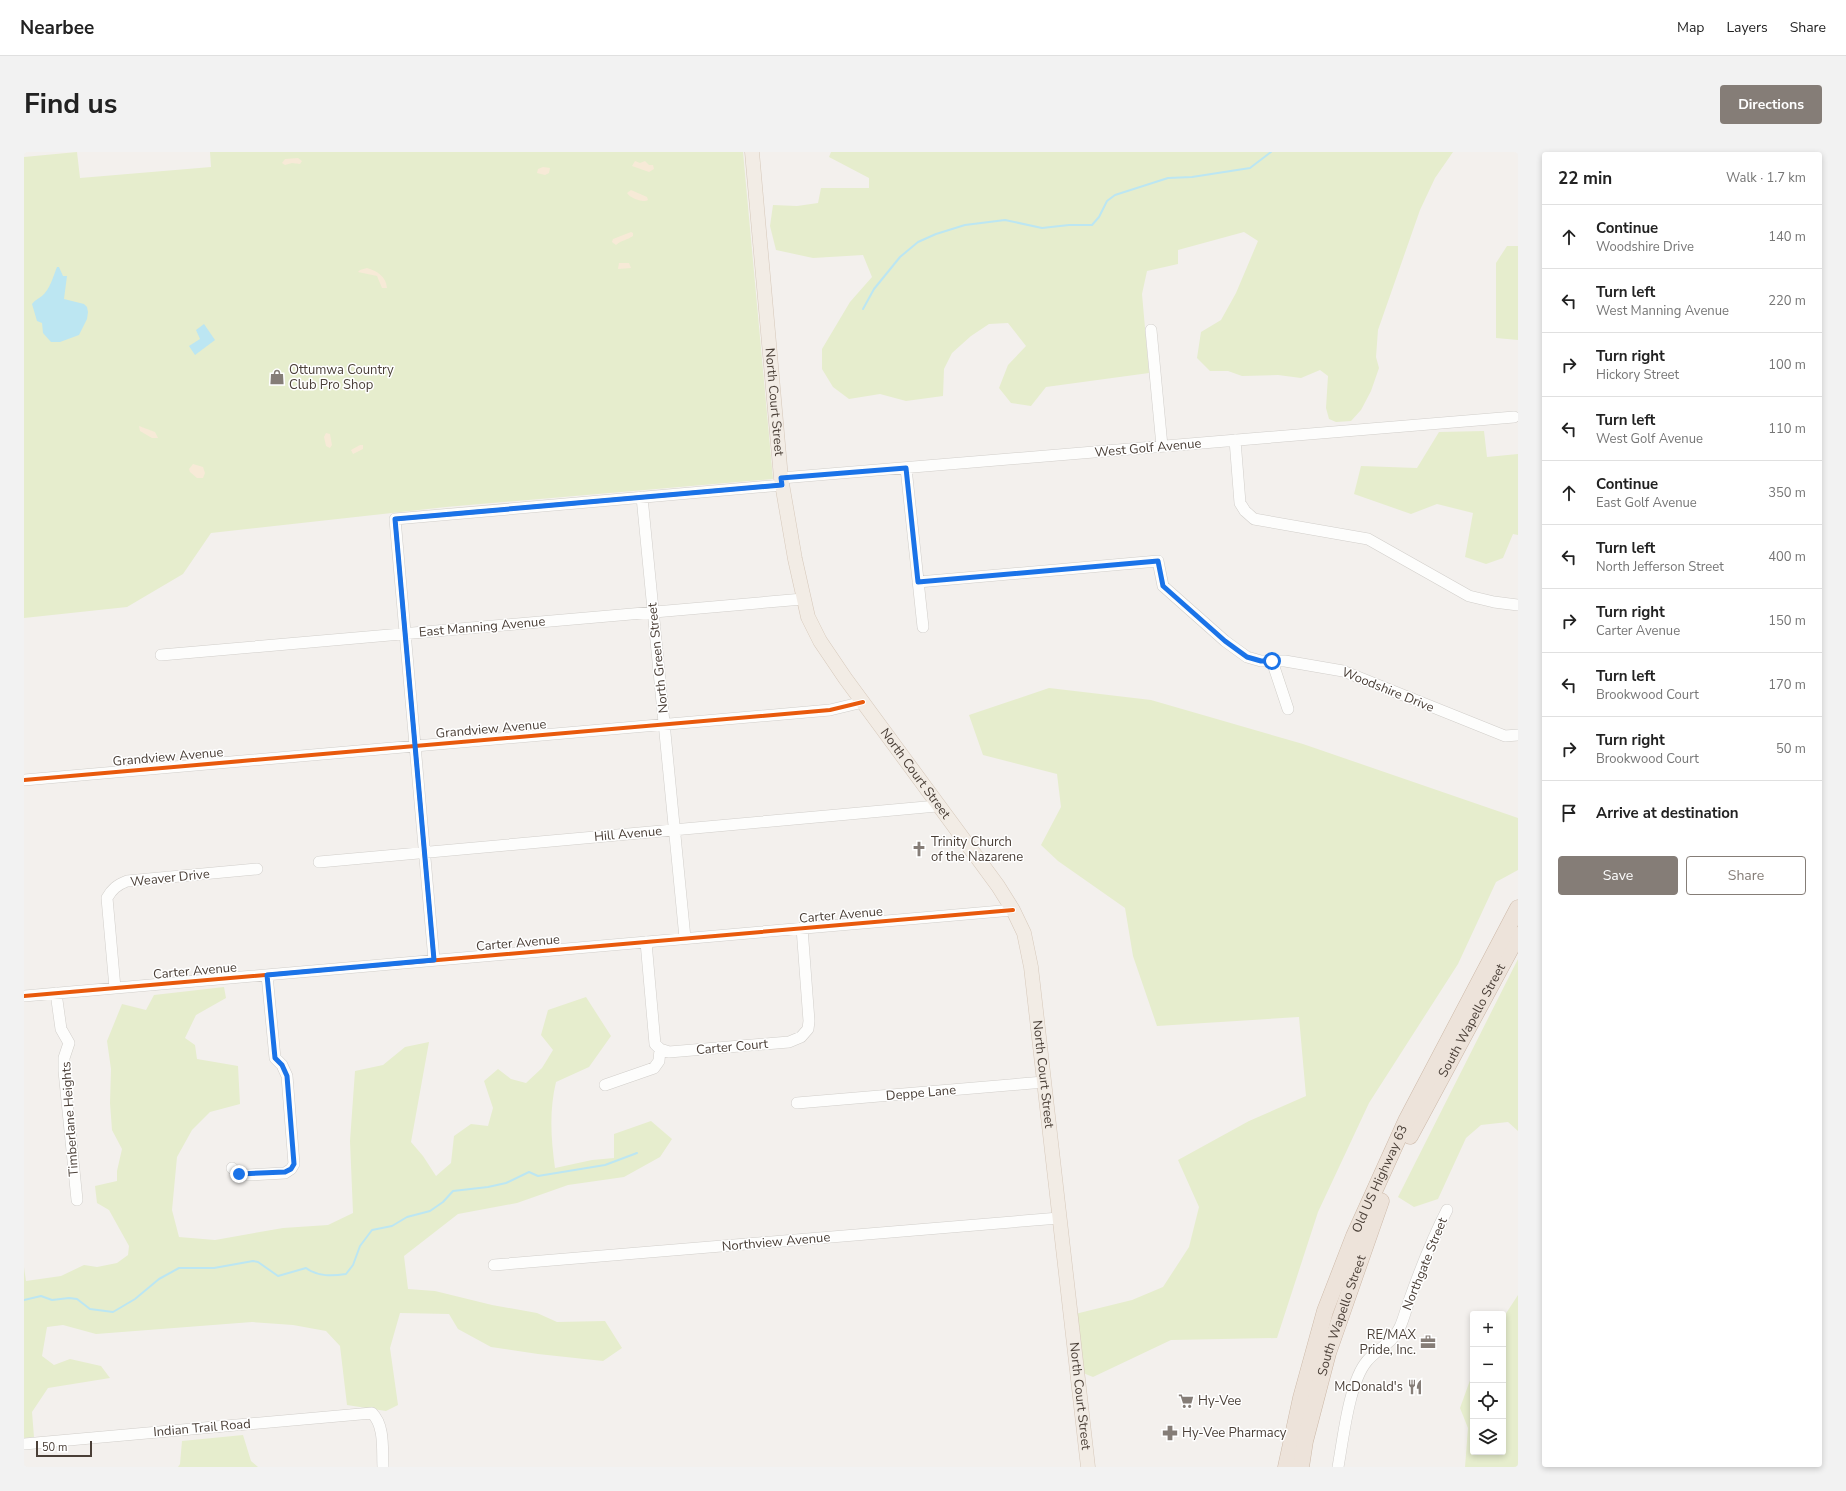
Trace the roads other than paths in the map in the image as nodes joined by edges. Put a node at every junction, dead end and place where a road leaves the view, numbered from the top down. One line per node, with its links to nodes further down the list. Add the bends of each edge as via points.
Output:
1 (752, 152): 7 (main road, North Court Street)
2 (1151, 330): 5 (street)
3 (1514, 417): 4 (street, West Golf Avenue)
4 (1235, 440): 5 (street, West Golf Avenue); 11 (street, via 1240,503 1254,519 1368,539 1469,596)
5 (1162, 446): 6 (street, West Golf Avenue)
6 (906, 468): 7 (street, West Golf Avenue); 9 (street)
7 (781, 481): 8 (street, West Golf Avenue); 10 (main road, North Court Street)
8 (642, 497): 12 (street, North Green Street); 14 (street, West Golf Avenue, via 395,519)
9 (918, 582): 13 (street); 16 (street, Woodshire Drive, via 1158,561 1163,586 1225,641 1247,657)
10 (803, 599): 12 (street, East Manning Avenue); 17 (main road, North Court Street, via 820,641)
11 (1518, 605)
12 (654, 612): 14 (street, East Manning Avenue); 19 (street, North Green Street)
13 (923, 628)
14 (405, 634): 15 (street, East Manning Avenue); 21 (street)
15 (161, 655)
16 (1272, 661): 18 (street); 20 (street, Woodshire Drive, via 1343,671 1505,736)
17 (863, 702): 19 (street, Grandview Avenue, via 830,710); 23 (main road, North Court Street)
18 (1288, 709)
19 (664, 724): 21 (street, Grandview Avenue); 24 (street, North Green Street)
20 (1518, 735)
21 (415, 746): 22 (street, Grandview Avenue); 25 (street)
22 (24, 780)
23 (937, 806): 24 (street, Hill Avenue); 29 (main road, North Court Street)
24 (675, 830): 25 (street, Hill Avenue); 32 (street, North Green Street)
25 (425, 853): 26 (street, Hill Avenue); 34 (street)
26 (319, 862)
27 (257, 869): 36 (street, Weaver Drive, via 127,881 117,885 107,898)
28 (1518, 908): 51 (highway, Old US Highway 63, via 1406,1121 1354,1236 1325,1311 1301,1398)
29 (1014, 910): 30 (street, Carter Avenue); 40 (main road, North Court Street, via 1024,933 1027,948)
30 (802, 928): 32 (street, Carter Avenue); 39 (street, Carter Court, via 809,1021 808,1029 801,1037 790,1042 721,1049 669,1052)
31 (1518, 935): 52 (highway, South Wapello Street, via 1411,1135 1380,1203 1328,1354)
32 (685, 938): 33 (street, Carter Avenue)
33 (646, 942): 34 (street, Carter Avenue); 39 (street, via 655,1044)
34 (434, 960): 35 (street, Carter Avenue)
35 (267, 975): 36 (street, Carter Avenue); 43 (street, via 275,1058 287,1076 294,1164 285,1172 247,1175 239,1174)
36 (115, 988): 37 (street, Carter Avenue)
37 (56, 993): 38 (street, Carter Avenue); 44 (street, Timberlane Heights, via 61,1029 69,1043 64,1058 64,1071)
38 (24, 996)
39 (660, 1049): 41 (street, via 659,1061 654,1068)
40 (1044, 1082): 42 (street, Deppe Lane); 46 (main road, North Court Street)
41 (605, 1085)
42 (797, 1103)
43 (232, 1168)
44 (77, 1200)
45 (1446, 1210): 53 (street, Northgate Street, via 1400,1328 1391,1341 1366,1362 1361,1370 1353,1392)
46 (1059, 1218): 47 (street, Northview Avenue); 50 (main road, North Court Street)
47 (494, 1265)
48 (24, 1444): 49 (street, Indian Trail Road, via 372,1413 378,1419 380,1428)
49 (383, 1467)
50 (1088, 1467)
51 (1286, 1467)
52 (1301, 1467)
53 (1338, 1467)

